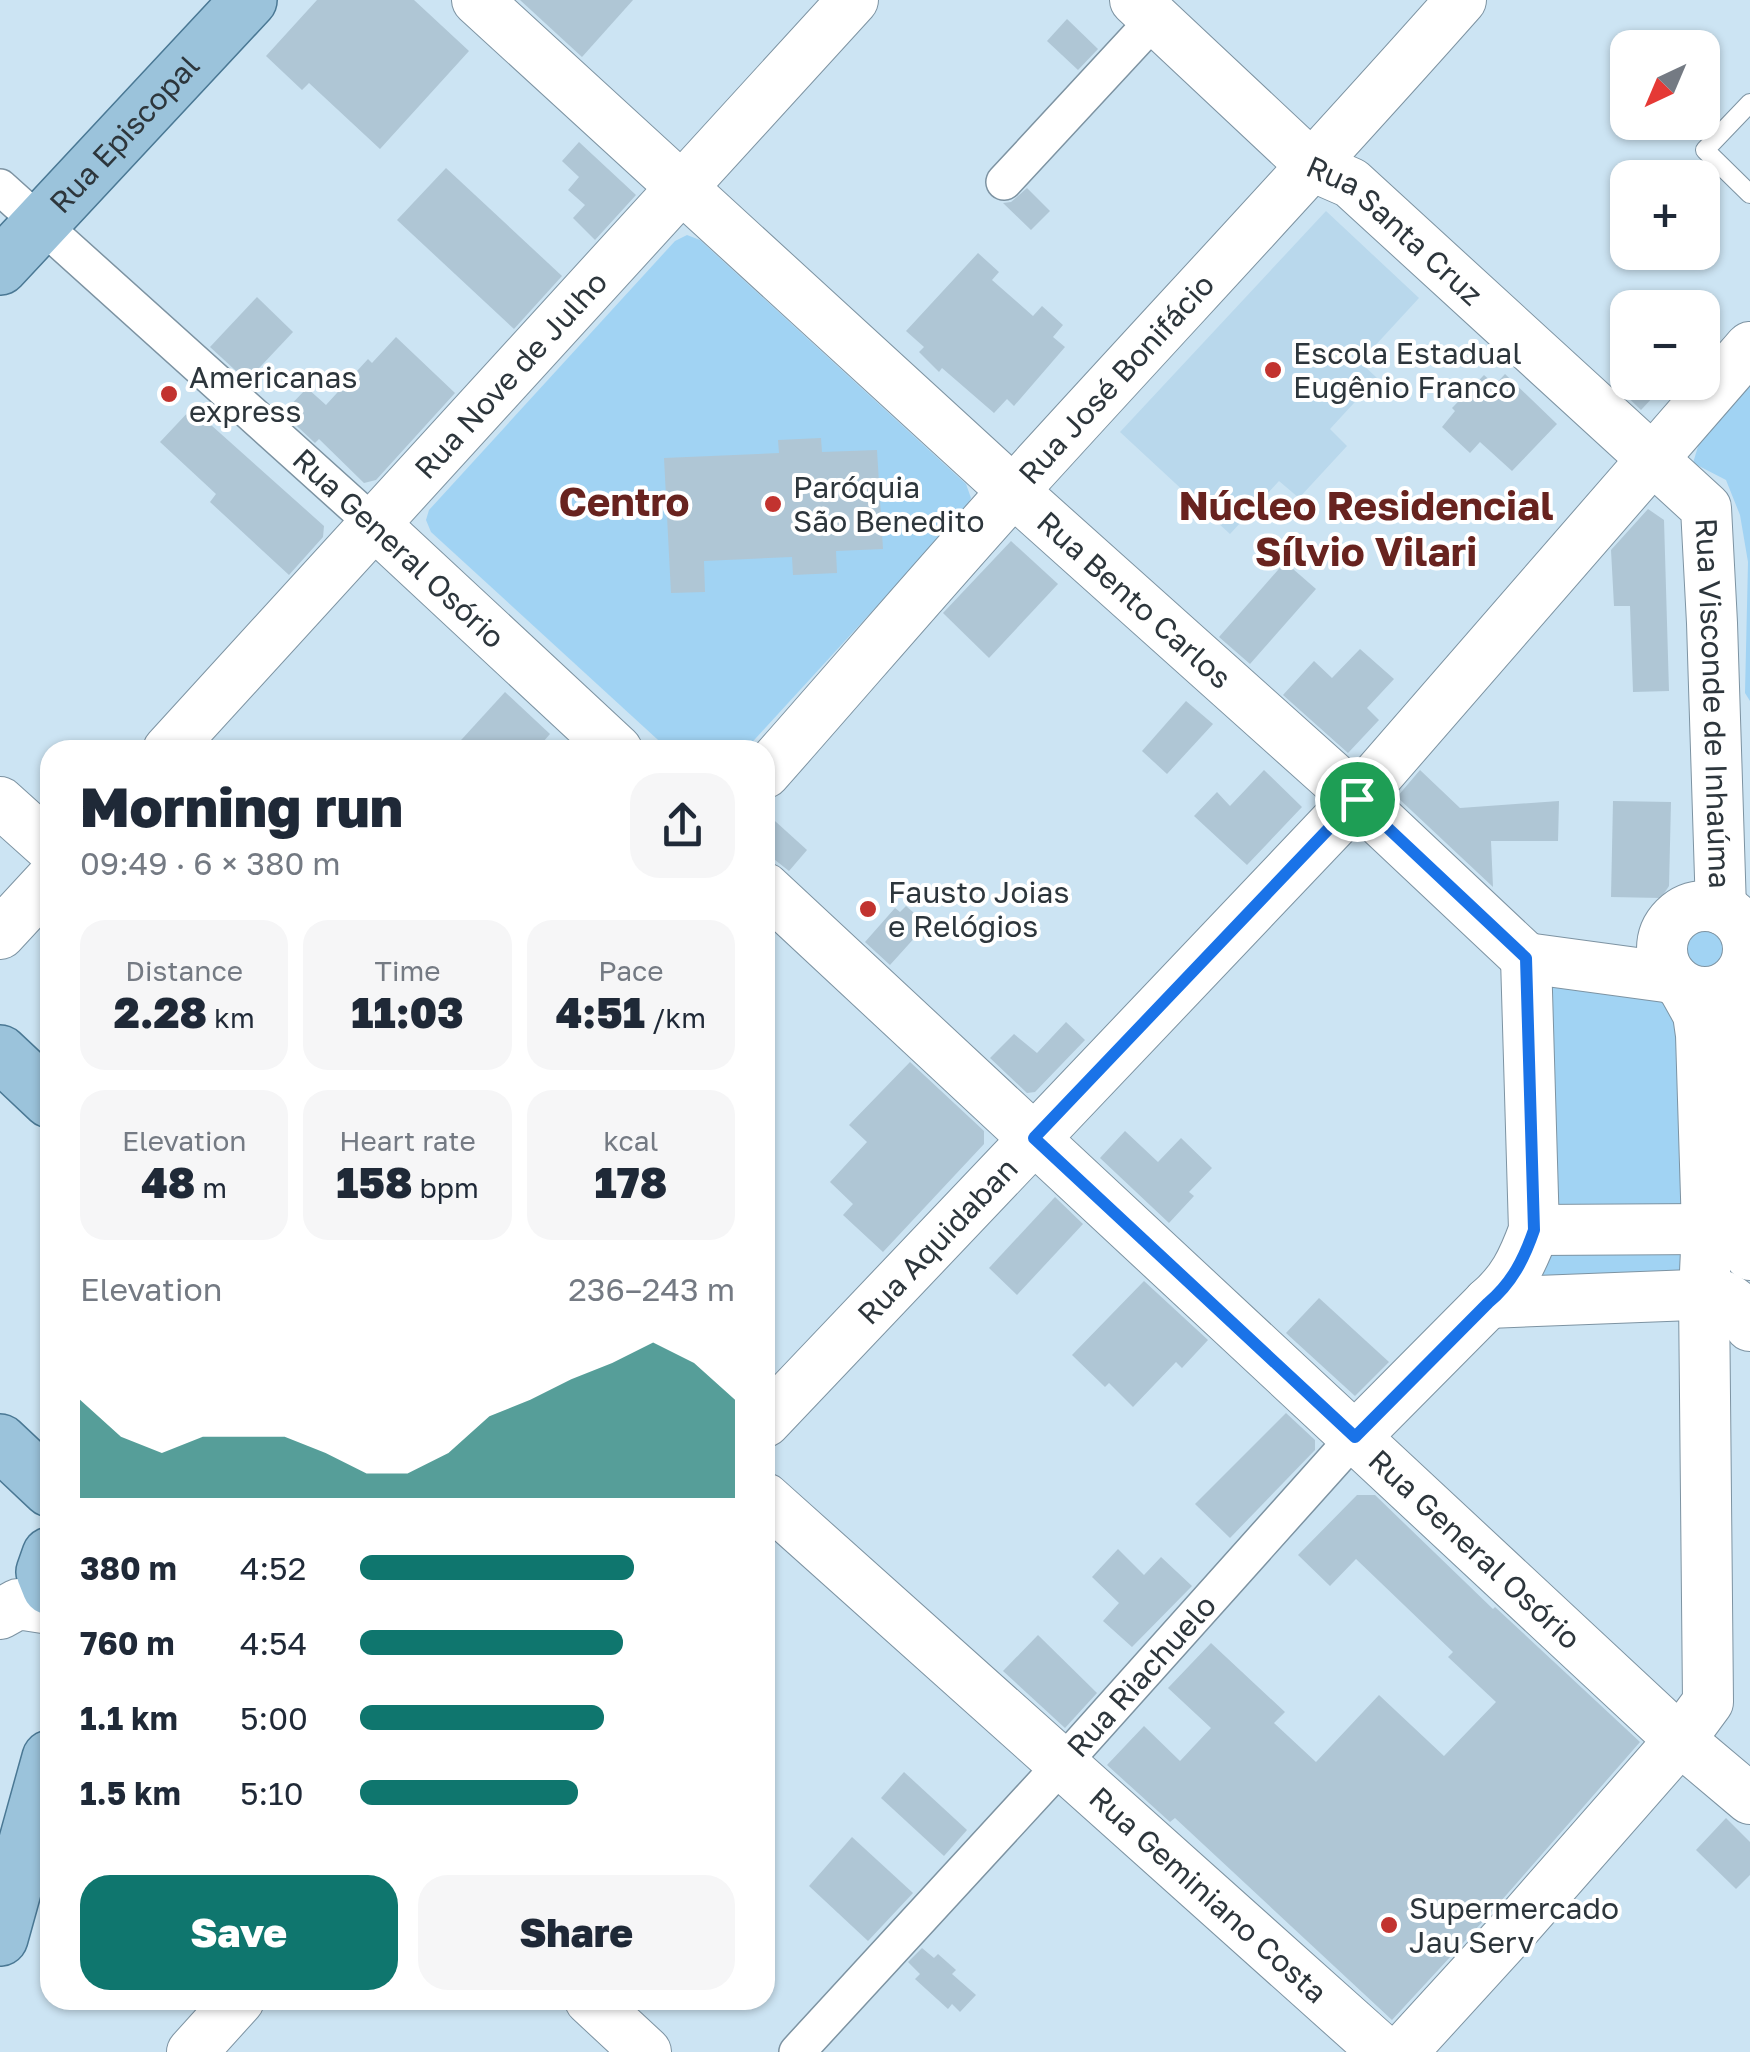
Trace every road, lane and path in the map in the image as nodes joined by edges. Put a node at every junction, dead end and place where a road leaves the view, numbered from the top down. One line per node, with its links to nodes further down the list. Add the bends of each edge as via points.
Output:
1 (249, 0): 12 (main road, Rua Episcopal)
2 (477, 0): 10 (street, Rua Bento Carlos)
3 (853, 0): 10 (street, Rua Nove de Julho)
4 (1461, 0): 7 (street, Rua José Bonifácio)
5 (1145, 10): 7 (street, Rua Santa Cruz); 8 (street)
6 (1750, 104): 11 (lane, via 1705,150)
7 (1312, 166): 15 (street, Rua Santa Cruz, via 1351,182); 16 (street, Rua José Bonifácio)
8 (1004, 182)
9 (0, 187): 12 (street, Rua General Osório)
10 (681, 188): 16 (street, Rua Bento Carlos); 17 (street, Rua Nove de Julho)
11 (1750, 194)
12 (41, 224): 13 (main road, Rua Episcopal); 17 (street, Rua General Osório)
13 (0, 267)
14 (1750, 348): 15 (street, Rua Aquidaban)
15 (1654, 460): 21 (street, Rua Aquidaban); 26 (street, Rua Visconde de Inhaúma, via 1706,508)
16 (1013, 491): 20 (street, Rua José Bonifácio); 21 (street, Rua Bento Carlos)
17 (374, 524): 18 (street, Rua Nove de Julho); 19 (street, Rua General Osório)
18 (177, 740)
19 (606, 740)
20 (775, 762)
21 (1357, 799): 28 (street, Rua Bento Carlos); 33 (street, Rua Aquidaban)
22 (0, 802): 23 (street)
23 (40, 838)
24 (40, 891): 27 (street)
25 (775, 897): 33 (street, Rua General Osório)
26 (1721, 909): 29 (street, via 1748,942); 30 (street, via 1692,907 1669,924 1661,952)
27 (0, 934)
28 (1526, 958): 30 (street); 35 (street)
29 (1743, 970): 30 (street, via 1710,992); 36 (street)
30 (1678, 982): 34 (street, via 1698,1014 1701,1035)
31 (0, 1053): 32 (main road)
32 (40, 1091)
33 (1034, 1138): 40 (street, Rua Aquidaban); 41 (street, Rua General Osório)
34 (1707, 1229): 35 (street); 37 (street)
35 (1534, 1230): 38 (street, Rua Riachuelo, via 1506,1288)
36 (1750, 1255)
37 (1704, 1294): 38 (street); 39 (street, via 1728,1298); 47 (street, via 1708,1702)
38 (1488, 1303): 41 (street, Rua Riachuelo)
39 (1750, 1326)
40 (775, 1411)
41 (1355, 1437): 47 (street, Rua General Osório); 48 (street, Rua Riachuelo)
42 (0, 1442): 43 (main road)
43 (40, 1479)
44 (775, 1507): 48 (street, Rua Geminiano Costa)
45 (40, 1607): 46 (street, via 18,1604)
46 (0, 1614)
47 (1680, 1740): 50 (street, Rua General Osório); 58 (street)
48 (1062, 1763): 56 (street, Rua Riachuelo); 57 (street, Rua Geminiano Costa)
49 (40, 1794): 51 (main road)
50 (1750, 1800)
51 (0, 1938)
52 (230, 2010): 54 (street)
53 (601, 2010): 55 (street)
54 (192, 2052)
55 (646, 2052)
56 (797, 2052)
57 (1384, 2052)
58 (1402, 2052)

